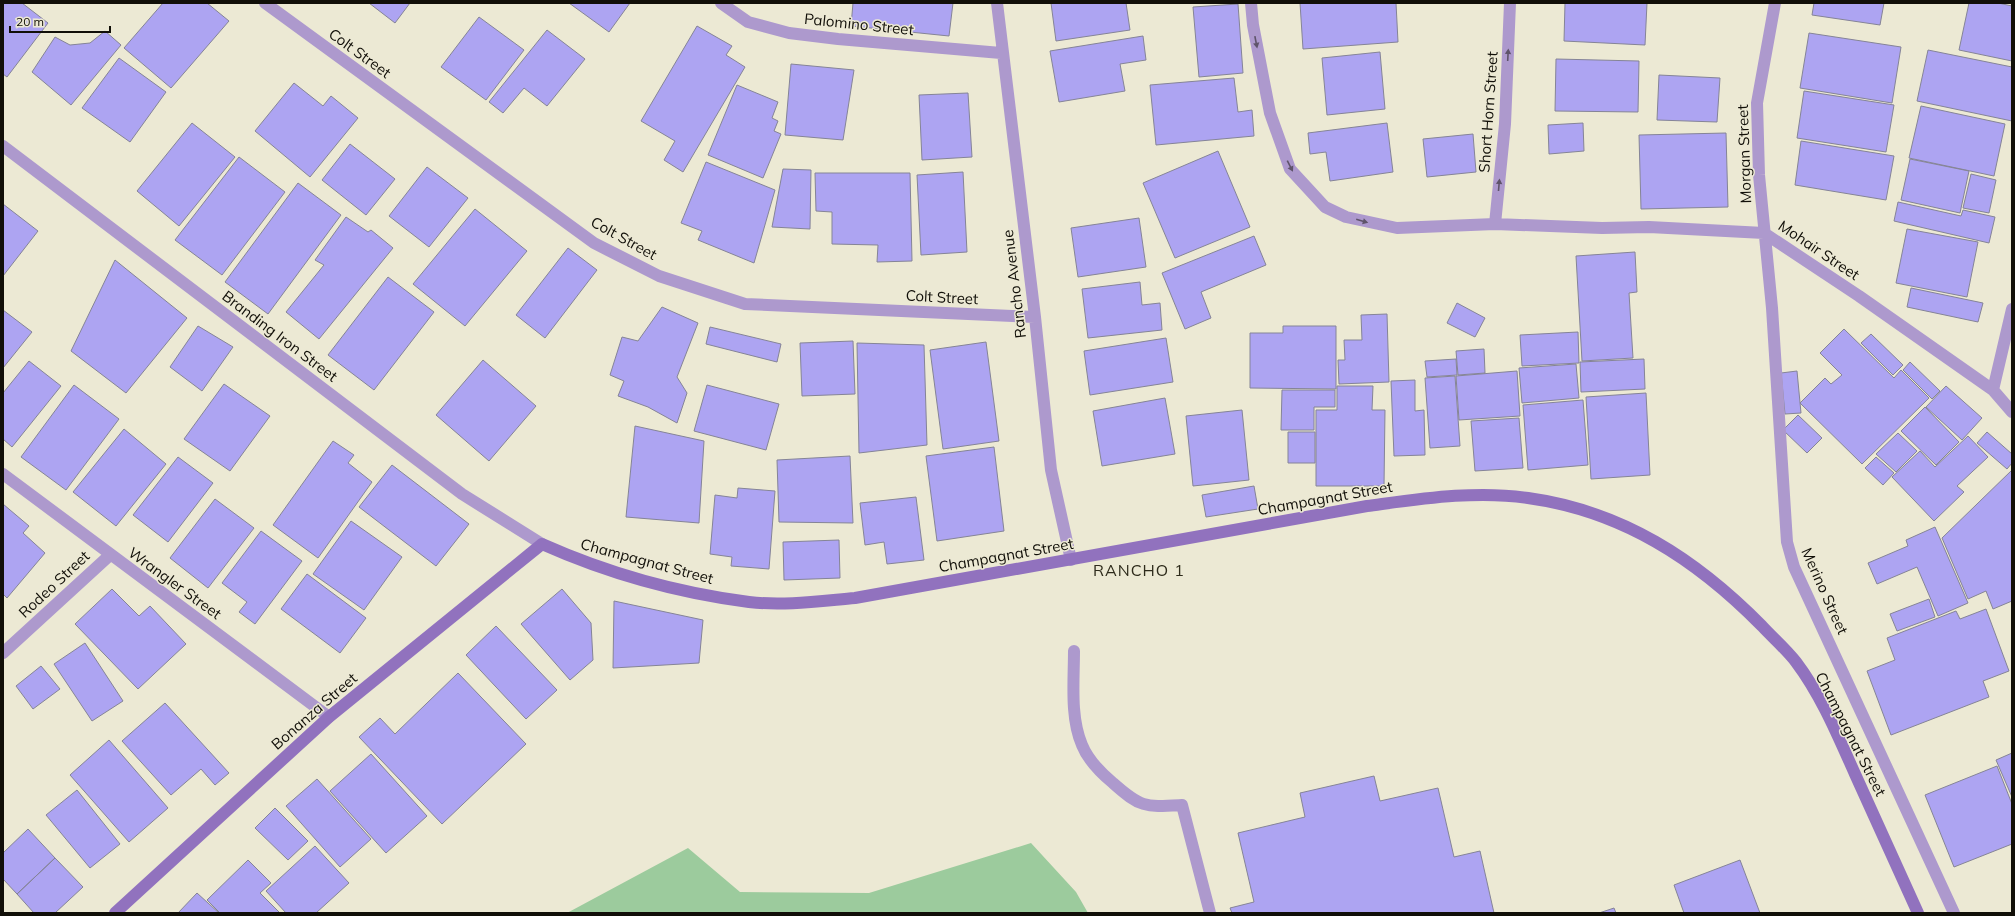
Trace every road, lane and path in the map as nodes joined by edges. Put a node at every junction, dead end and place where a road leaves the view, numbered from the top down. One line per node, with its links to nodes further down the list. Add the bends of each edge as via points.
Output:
1 (265, 3): 12 (street, Colt Street, via 594,243 660,276 745,304)
2 (721, 3): 7 (street, Palomino Street, via 748,22 789,32 838,39)
3 (997, 3): 7 (street, Rancho Avenue)
4 (1251, 3): 9 (street, Mohair Street, one-way to 9, via 1252,25 1270,113 1290,169 1325,207 1346,217 1397,228)
5 (1510, 3): 9 (street, Short Horn Street, one-way to 5, via 1504,124)
6 (1775, 3): 10 (street, Morgan Street, via 1757,102)
7 (1002, 52): 12 (street, Rancho Avenue)
8 (3, 146): 16 (street, Branding Iron Street, via 462,494)
9 (1495, 224): 10 (street, Mohair Street, via 1648,227)
10 (1764, 233): 13 (street, Mohair Street); 25 (street, Merino Street, via 1773,316 1787,542 1794,567)
11 (2012, 309): 13 (street)
12 (1035, 317): 18 (street, Rancho Avenue, via 1051,470)
13 (1993, 390): 14 (street, Mohair Street)
14 (2012, 412)
15 (3, 474): 17 (street, Wrangler Street)
16 (542, 544): 18 (street, Champagnat Street, via 616,571 701,595 764,602 799,603 855,598); 21 (street, Bonanza Street)
17 (110, 555): 20 (street, Rodeo Street); 21 (street, Wrangler Street)
18 (1071, 560): 24 (street, Champagnat Street, via 1368,506 1447,497 1526,497 1583,510 1619,523 1661,543 1707,577 1746,610 1796,662 1826,713)
19 (1074, 651): 23 (street, via 1075,717 1082,746 1098,771 1131,799 1150,807 1182,805)
20 (3, 653)
21 (329, 716): 22 (street, Bonanza Street)
22 (115, 913)
23 (1210, 913)
24 (1918, 913)
25 (1954, 913)

